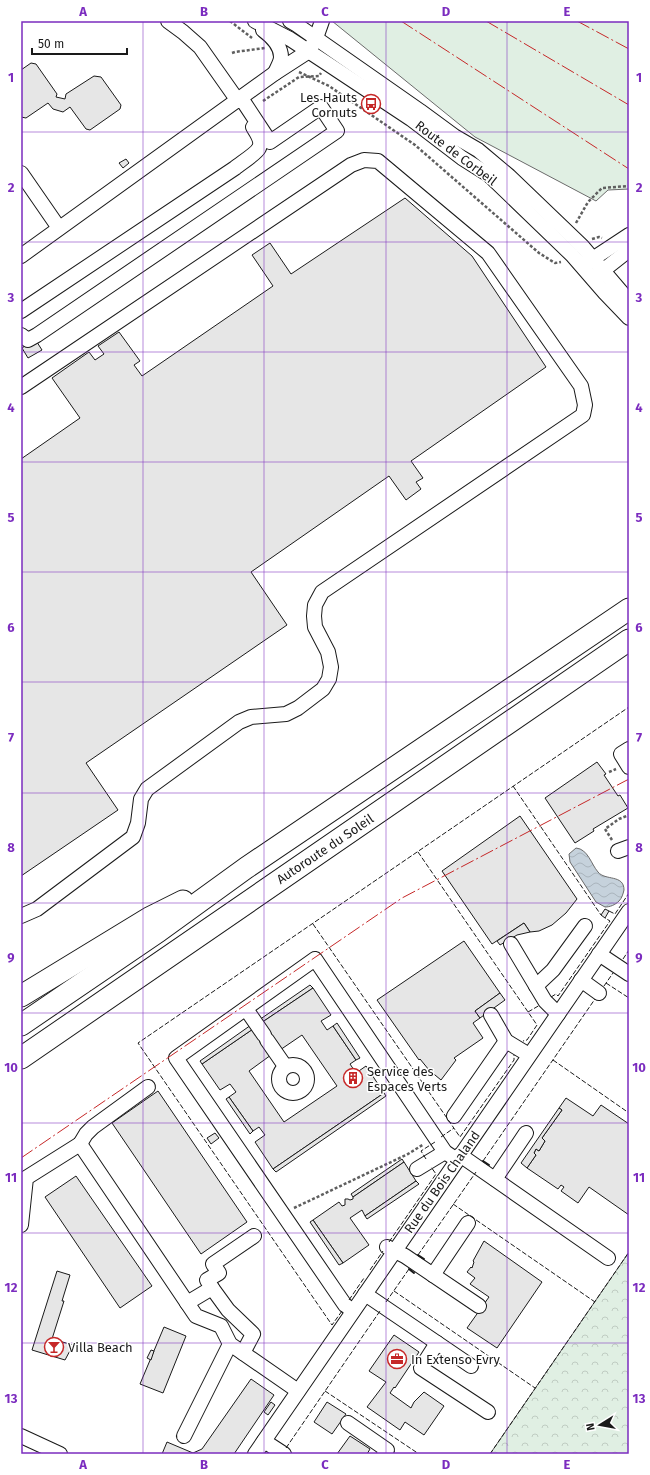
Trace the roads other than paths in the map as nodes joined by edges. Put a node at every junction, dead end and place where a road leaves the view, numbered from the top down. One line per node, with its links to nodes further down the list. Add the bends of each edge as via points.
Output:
1 (168, 21): 9 (street, via 200,47)
2 (252, 21): 8 (street, via 269,34 278,46 281,58)
3 (255, 21): 7 (street, Route de Corbeil)
4 (290, 21): 6 (street, Route de Corbeil)
5 (322, 21): 6 (street)
6 (316, 38): 7 (street); 15 (street, Route de Corbeil, via 454,136 478,150 582,246)
7 (309, 51): 8 (street); 15 (street, Route de Corbeil, via 489,175 572,255)
8 (275, 72): 9 (street)
9 (238, 100): 11 (street); 18 (street, via 258,135 260,148 235,168); 20 (street, via 270,142 321,107 337,131 37,335 28,340)
10 (21, 173): 11 (street)
11 (59, 228): 14 (street)
12 (629, 235): 15 (street)
13 (629, 250): 16 (street)
14 (21, 256)
15 (587, 262): 16 (street, Route de Corbeil)
16 (598, 274): 17 (street, Route de Corbeil); 19 (street, Route de Corbeil)
17 (629, 301)
18 (21, 311)
19 (629, 318)
20 (21, 335)
21 (21, 387): 28 (street, via 351,165 364,160 378,160 488,253 581,386 585,405 583,416 322,592 315,605 315,627 328,652 331,667 329,679 322,689 286,714 239,722 148,789 141,798 138,824 133,837 37,909)
22 (629, 609): 26 (highway)
23 (629, 640): 43 (highway, Autoroute du Soleil)
24 (629, 749): 25 (street, via 621,754)
25 (629, 767)
26 (246, 868): 36 (highway, via 148,918); 40 (highway)
27 (629, 911): 31 (street, Rue du Bois Chaland)
28 (21, 916)
29 (585, 926): 34 (street, via 553,970)
30 (511, 944): 34 (street)
31 (599, 954): 32 (street); 33 (street, Rue du Bois Chaland)
32 (629, 974)
33 (581, 980): 35 (street); 38 (street, Rue du Bois Chaland)
34 (536, 986): 38 (street, via 545,1001)
35 (600, 993)
36 (21, 996)
37 (246, 1009): 44 (street); 49 (street, via 315,959); 63 (street, via 176,1058 345,1305)
38 (558, 1014): 42 (street, Rue du Bois Chaland)
39 (490, 1015): 41 (street)
40 (21, 1025)
41 (506, 1040): 42 (street); 46 (street)
42 (529, 1055): 50 (street, Rue du Bois Chaland)
43 (21, 1058)
44 (285, 1066)
45 (148, 1087): 48 (street, via 93,1127)
46 (454, 1116)
47 (526, 1132): 52 (street)
48 (80, 1144): 54 (street, via 26,1178); 61 (street)
49 (445, 1152): 50 (street); 51 (street)
50 (459, 1157): 52 (street); 56 (street, Rue du Bois Chaland)
51 (417, 1170)
52 (495, 1179): 57 (street)
53 (468, 1223): 58 (street)
54 (21, 1225)
55 (254, 1236): 59 (street, via 213,1264 219,1273 208,1280)
56 (390, 1249): 58 (street); 60 (street, Rue du Bois Chaland, via 371,1277)
57 (608, 1258)
58 (433, 1275): 62 (street)
59 (212, 1288): 61 (street); 66 (street, via 228,1310 253,1334)
60 (365, 1294): 63 (street, Rue du Bois Chaland); 64 (street)
61 (187, 1303): 65 (street, via 196,1316 221,1326)
62 (479, 1306)
63 (353, 1311): 68 (street, Rue du Bois Chaland)
64 (437, 1343): 67 (street); 69 (street, via 421,1368)
65 (230, 1344): 66 (street); 72 (street)
66 (243, 1353): 68 (street)
67 (471, 1366)
68 (298, 1390): 73 (street, Rue du Bois Chaland)
69 (488, 1412)
70 (348, 1423): 77 (street, via 387,1450)
71 (21, 1436): 74 (street)
72 (184, 1436)
73 (264, 1441): 75 (street, Rue du Bois Chaland); 76 (street)
74 (60, 1454)
75 (255, 1454)
76 (284, 1454)
77 (384, 1454)

